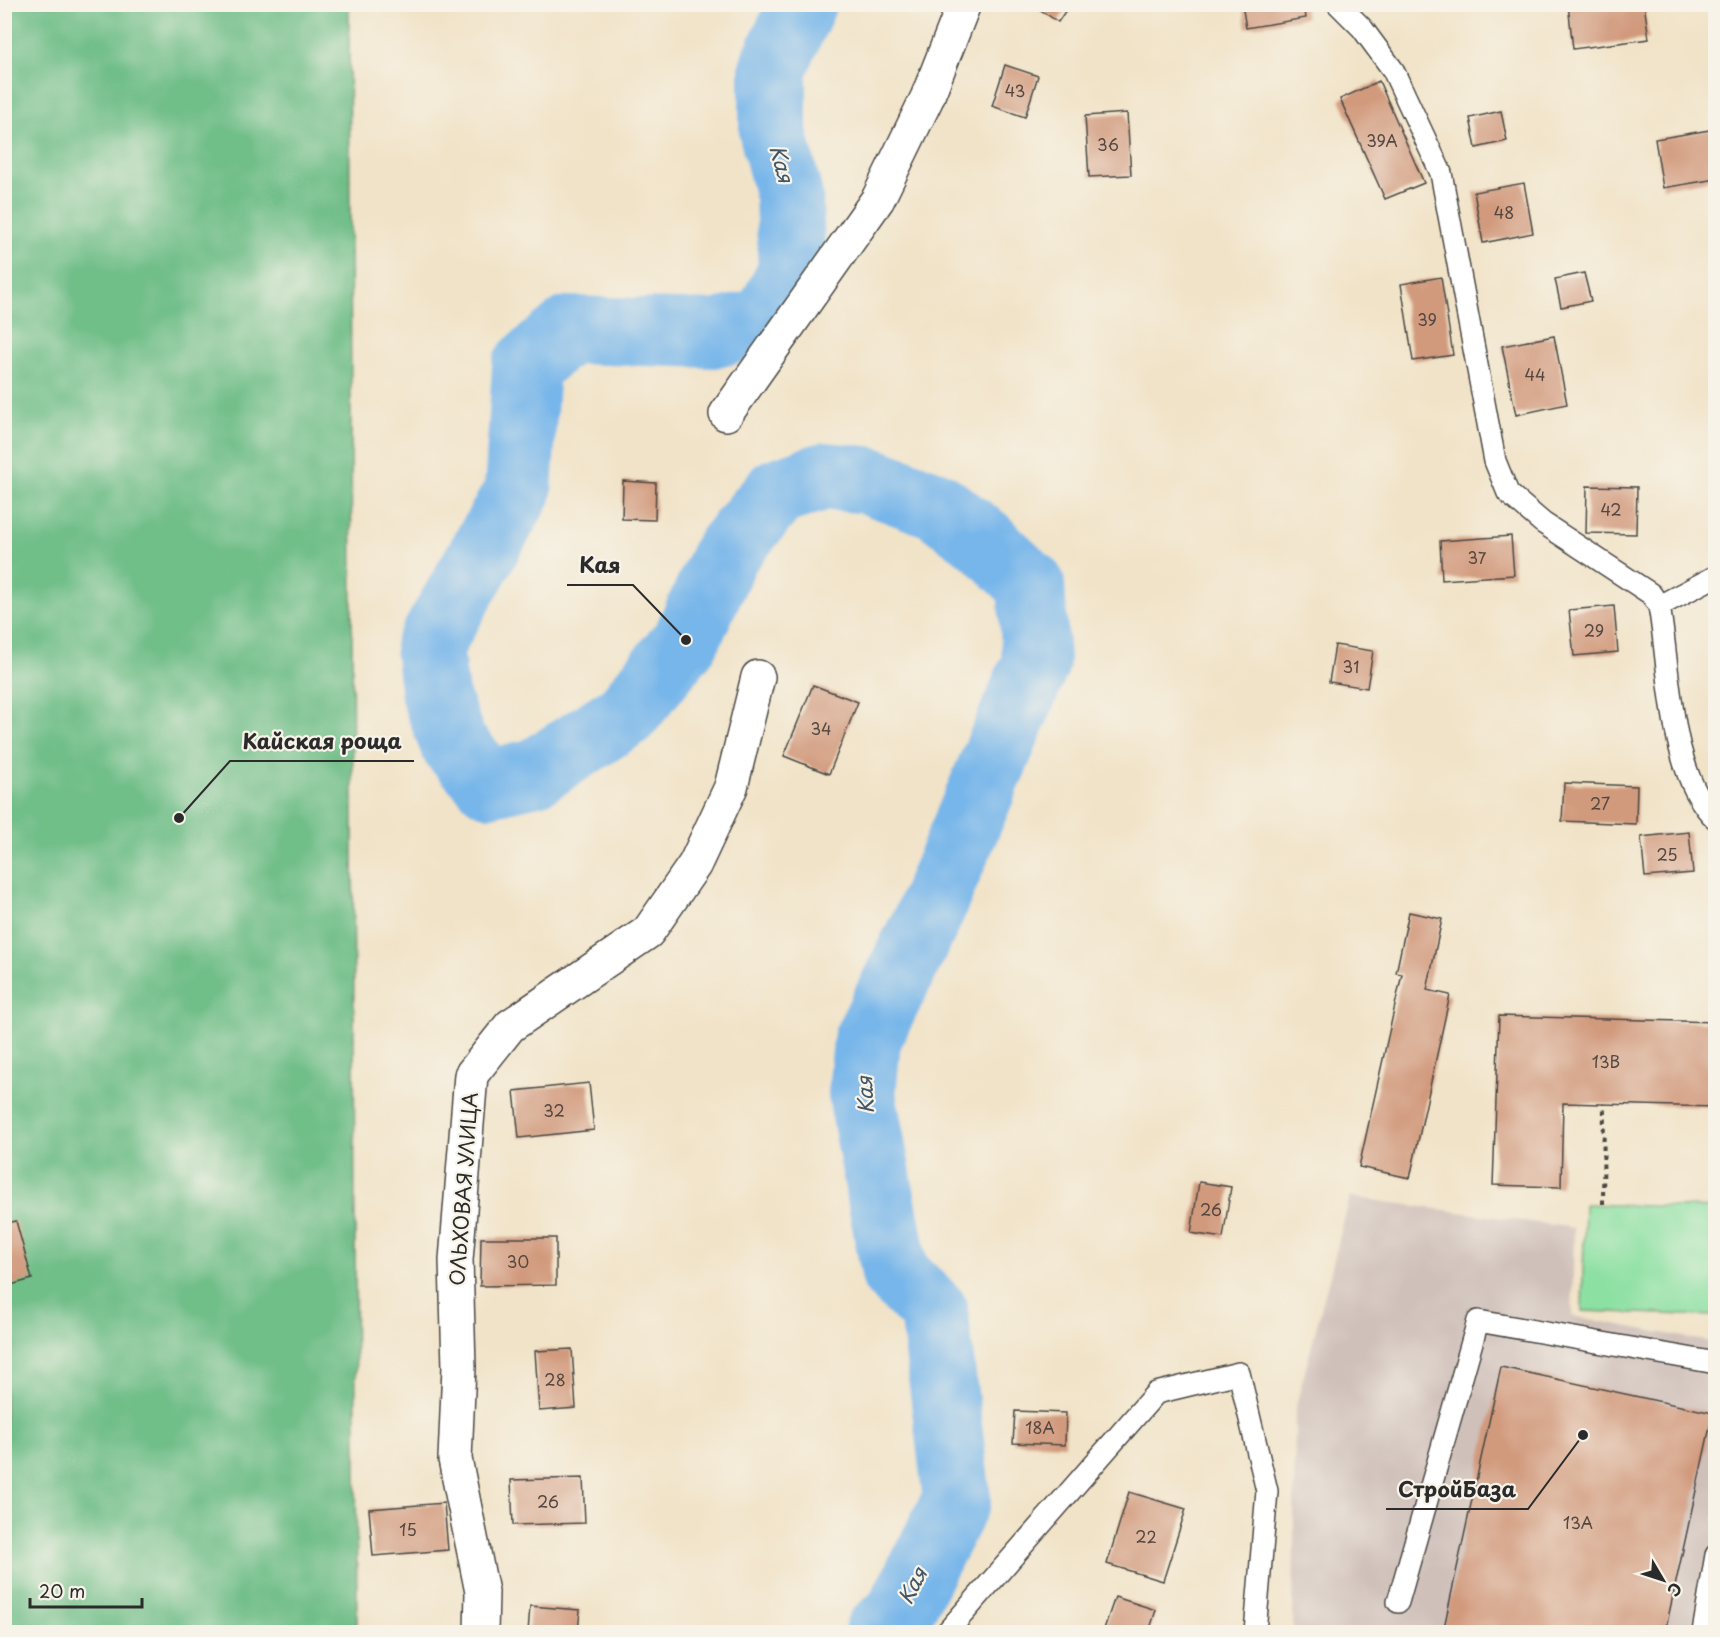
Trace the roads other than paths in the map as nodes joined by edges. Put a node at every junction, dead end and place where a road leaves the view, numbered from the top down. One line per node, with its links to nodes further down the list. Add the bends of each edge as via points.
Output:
1 (964, 4): 3 (street, via 927,98 878,199)
2 (1338, 4): 5 (lane, via 1362,27 1393,70 1442,173 1495,461 1508,493 1543,523 1651,594)
3 (726, 414)
4 (1716, 576): 5 (lane)
5 (1659, 606): 7 (lane, via 1676,734 1688,776)
6 (758, 677): 11 (street, ОЛЬХОВАЯ УЛИЦА, via 731,787 695,864 648,932 510,1026 471,1075 456,1260 459,1367 455,1459 482,1592)
7 (1716, 819)
8 (1716, 1363): 10 (lane, via 1478,1321)
9 (1716, 1555): 14 (lane)
10 (1398, 1602)
11 (481, 1632)
12 (947, 1632): 13 (lane, via 1156,1393 1239,1373 1267,1491)
13 (1255, 1632)
14 (1703, 1632)

